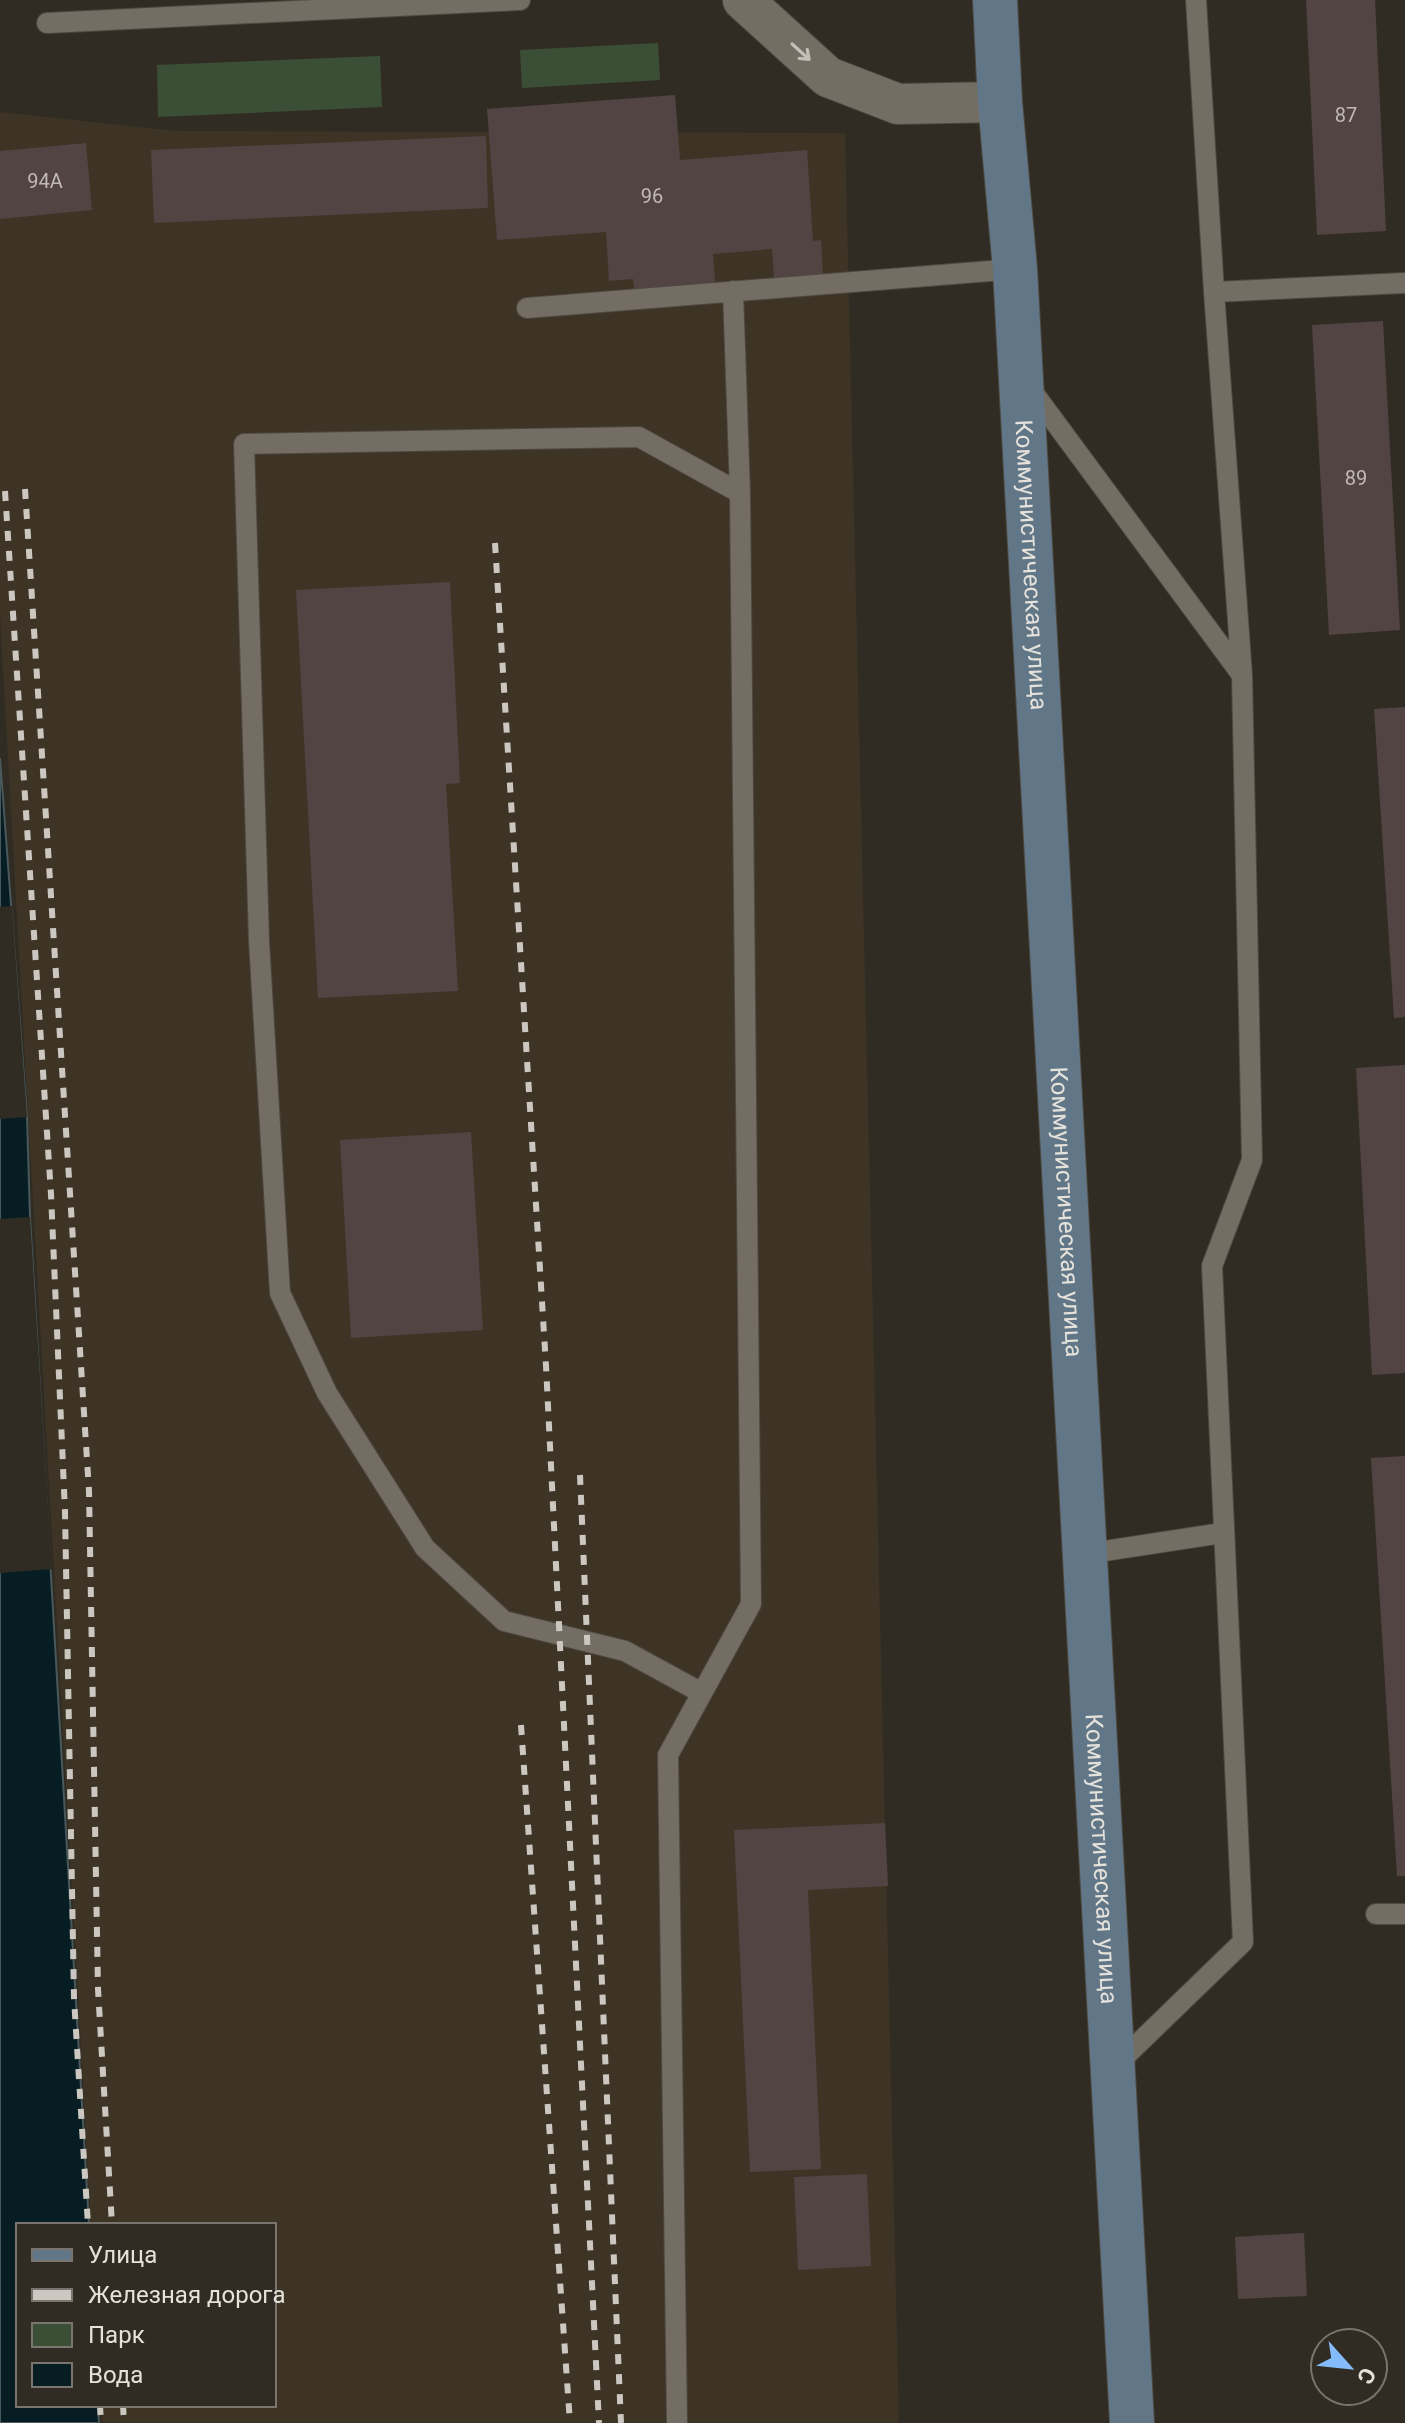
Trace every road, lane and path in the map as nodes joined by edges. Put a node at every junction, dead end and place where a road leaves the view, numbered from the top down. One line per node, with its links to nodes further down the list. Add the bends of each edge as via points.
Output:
1 (520, 0): 5 (lane)
2 (743, 0): 6 (street, one-way to 6, via 828,77 898,104)
3 (995, 0): 6 (main road, Коммунистическая улица)
4 (1196, 0): 10 (lane)
5 (47, 23)
6 (1000, 102): 7 (main road, Коммунистическая улица)
7 (1015, 269): 9 (lane); 12 (main road, Коммунистическая улица)
8 (1405, 283): 10 (lane)
9 (733, 291): 11 (lane); 13 (lane)
10 (1214, 292): 14 (lane)
11 (527, 308)
12 (1020, 374): 14 (lane); 16 (main road, Коммунистическая улица)
13 (740, 493): 17 (lane, via 751,1604); 17 (lane, via 639,437 244,444 259,941 280,1293 327,1393 425,1548 504,1621 625,1651)
14 (1242, 675): 15 (lane, via 1252,1160 1212,1266)
15 (1222, 1533): 16 (lane); 20 (lane, via 1243,1942)
16 (1085, 1554): 20 (main road, Коммунистическая улица)
17 (702, 1693): 21 (lane, via 668,1755)
18 (1376, 1914): 19 (lane)
19 (1405, 1914)
20 (1113, 2068): 22 (main road, Коммунистическая улица)
21 (677, 2423)
22 (1132, 2423)

